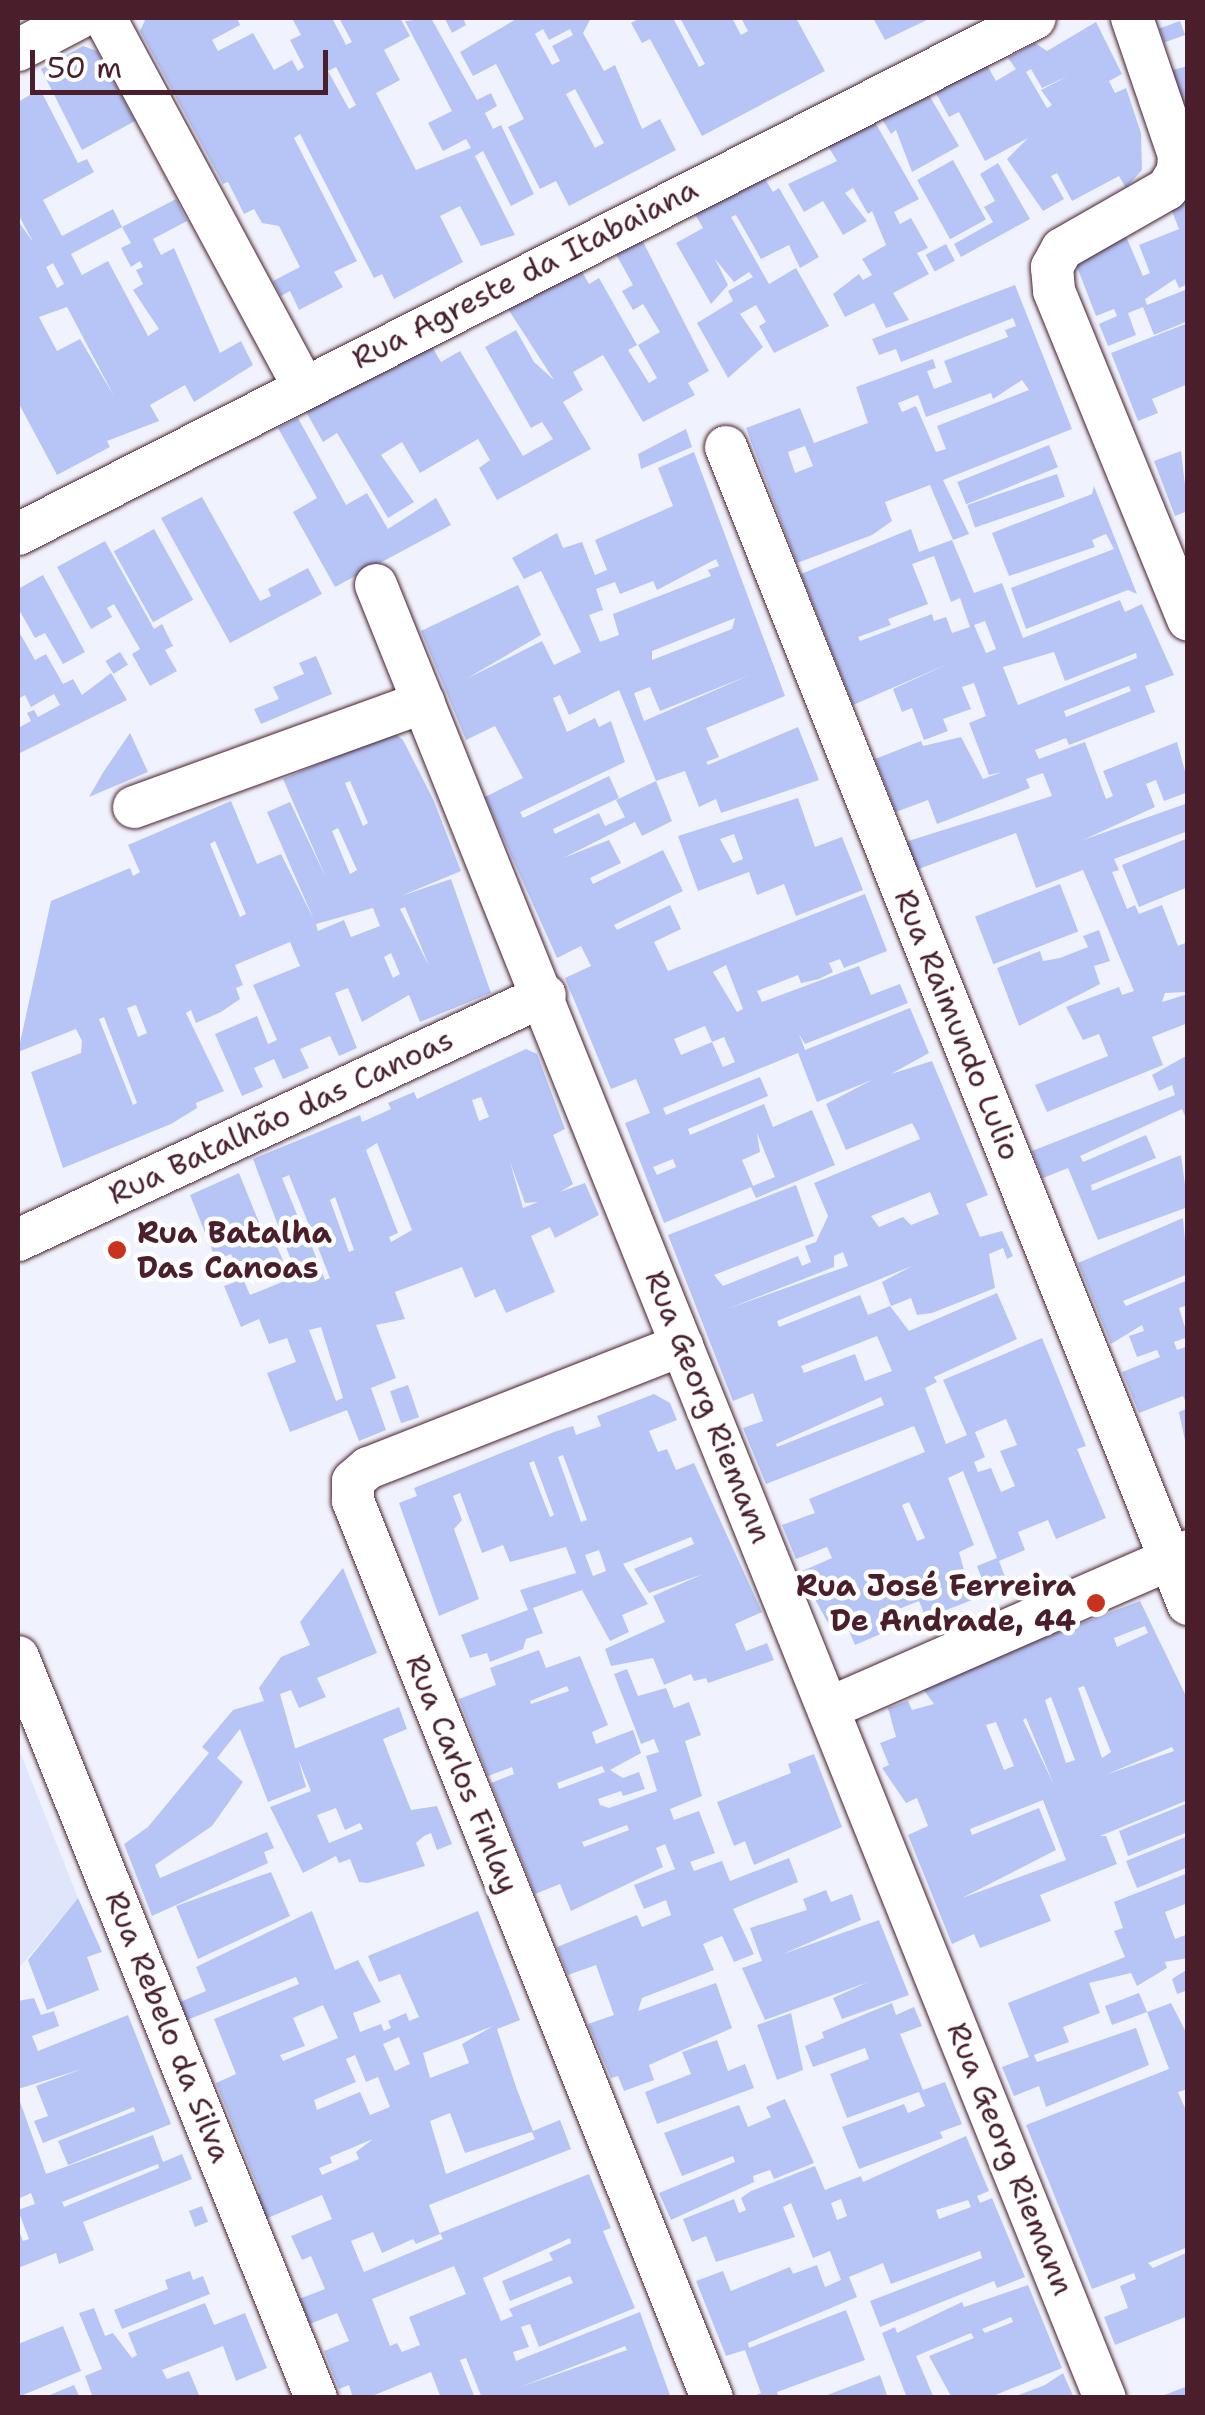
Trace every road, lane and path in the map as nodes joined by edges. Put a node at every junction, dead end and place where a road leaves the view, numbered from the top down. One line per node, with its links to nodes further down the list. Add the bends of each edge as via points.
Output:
1 (79, 18): 5 (street)
2 (105, 18): 6 (street)
3 (1035, 18): 6 (street, Rua Agreste da Itabaiana)
4 (1132, 18): 10 (street, via 1179,156 1178,170 1167,189 1062,249 1052,267 1054,292)
5 (18, 50)
6 (304, 385): 8 (street, Rua Agreste da Itabaiana)
7 (726, 446): 16 (street, Rua Raimundo Lulio)
8 (18, 534)
9 (376, 584): 11 (street, Rua Georg Riemann)
10 (1188, 620)
11 (424, 702): 12 (street); 13 (street, Rua Georg Riemann)
12 (134, 807)
13 (545, 995): 14 (street, Rua Batalhão das Canoas); 15 (street, Rua Georg Riemann)
14 (18, 1240)
15 (682, 1345): 19 (street, Rua Georg Riemann); 21 (street, Rua Carlos Finlay, via 368,1468 353,1481 352,1501)
16 (1178, 1555): 17 (street, Rua Raimundo Lulio); 19 (street)
17 (1188, 1604)
18 (18, 1657): 20 (street, Rua Rebelo da Silva)
19 (829, 1708): 22 (street, Rua Georg Riemann)
20 (316, 2398)
21 (712, 2398)
22 (1106, 2398)

